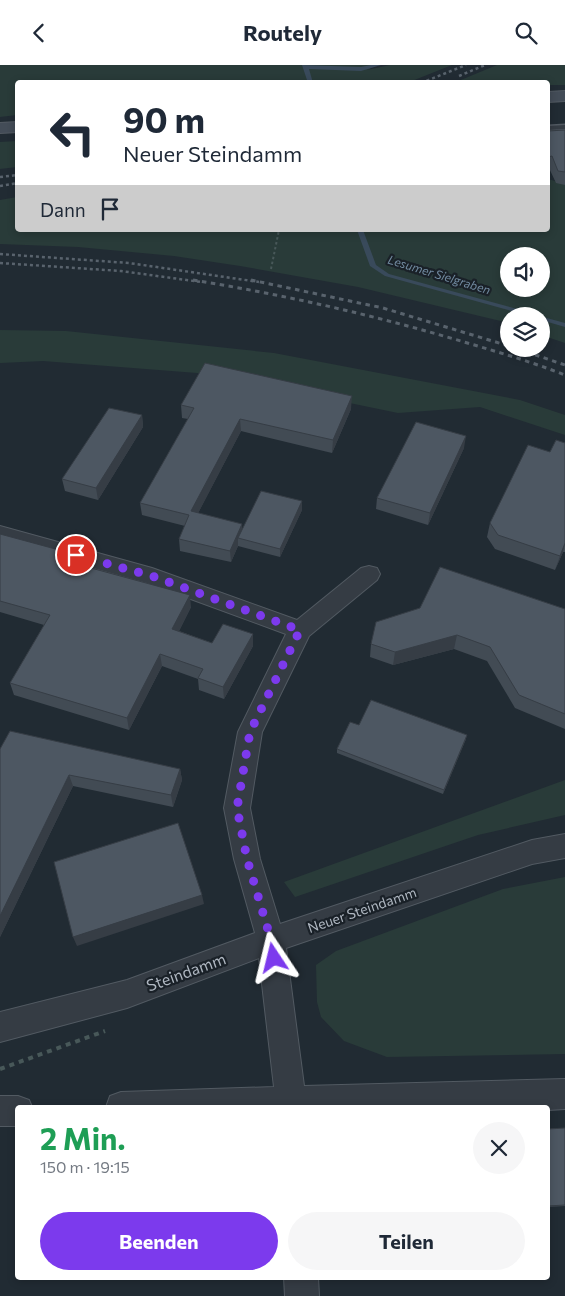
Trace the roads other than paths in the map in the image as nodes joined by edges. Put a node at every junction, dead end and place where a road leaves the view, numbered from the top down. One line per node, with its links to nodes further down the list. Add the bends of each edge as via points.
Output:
1 (565, 96): 2 (main road)
2 (550, 97)
3 (15, 127): 6 (main road)
4 (565, 127): 5 (lane)
5 (550, 128)
6 (0, 129)
7 (0, 534): 9 (street, via 152,576)
8 (368, 574): 9 (street)
9 (300, 630): 11 (street, via 250,732 237,808 247,859)
10 (565, 846): 11 (street, Neuer Steindamm, via 532,852)
11 (271, 940): 12 (street, Steindamm, via 127,994); 14 (street)
12 (0, 1027)
13 (565, 1094): 14 (street)
14 (292, 1105)
15 (0, 1111): 16 (street)
16 (15, 1111)
17 (301, 1280): 18 (street)
18 (302, 1296)

